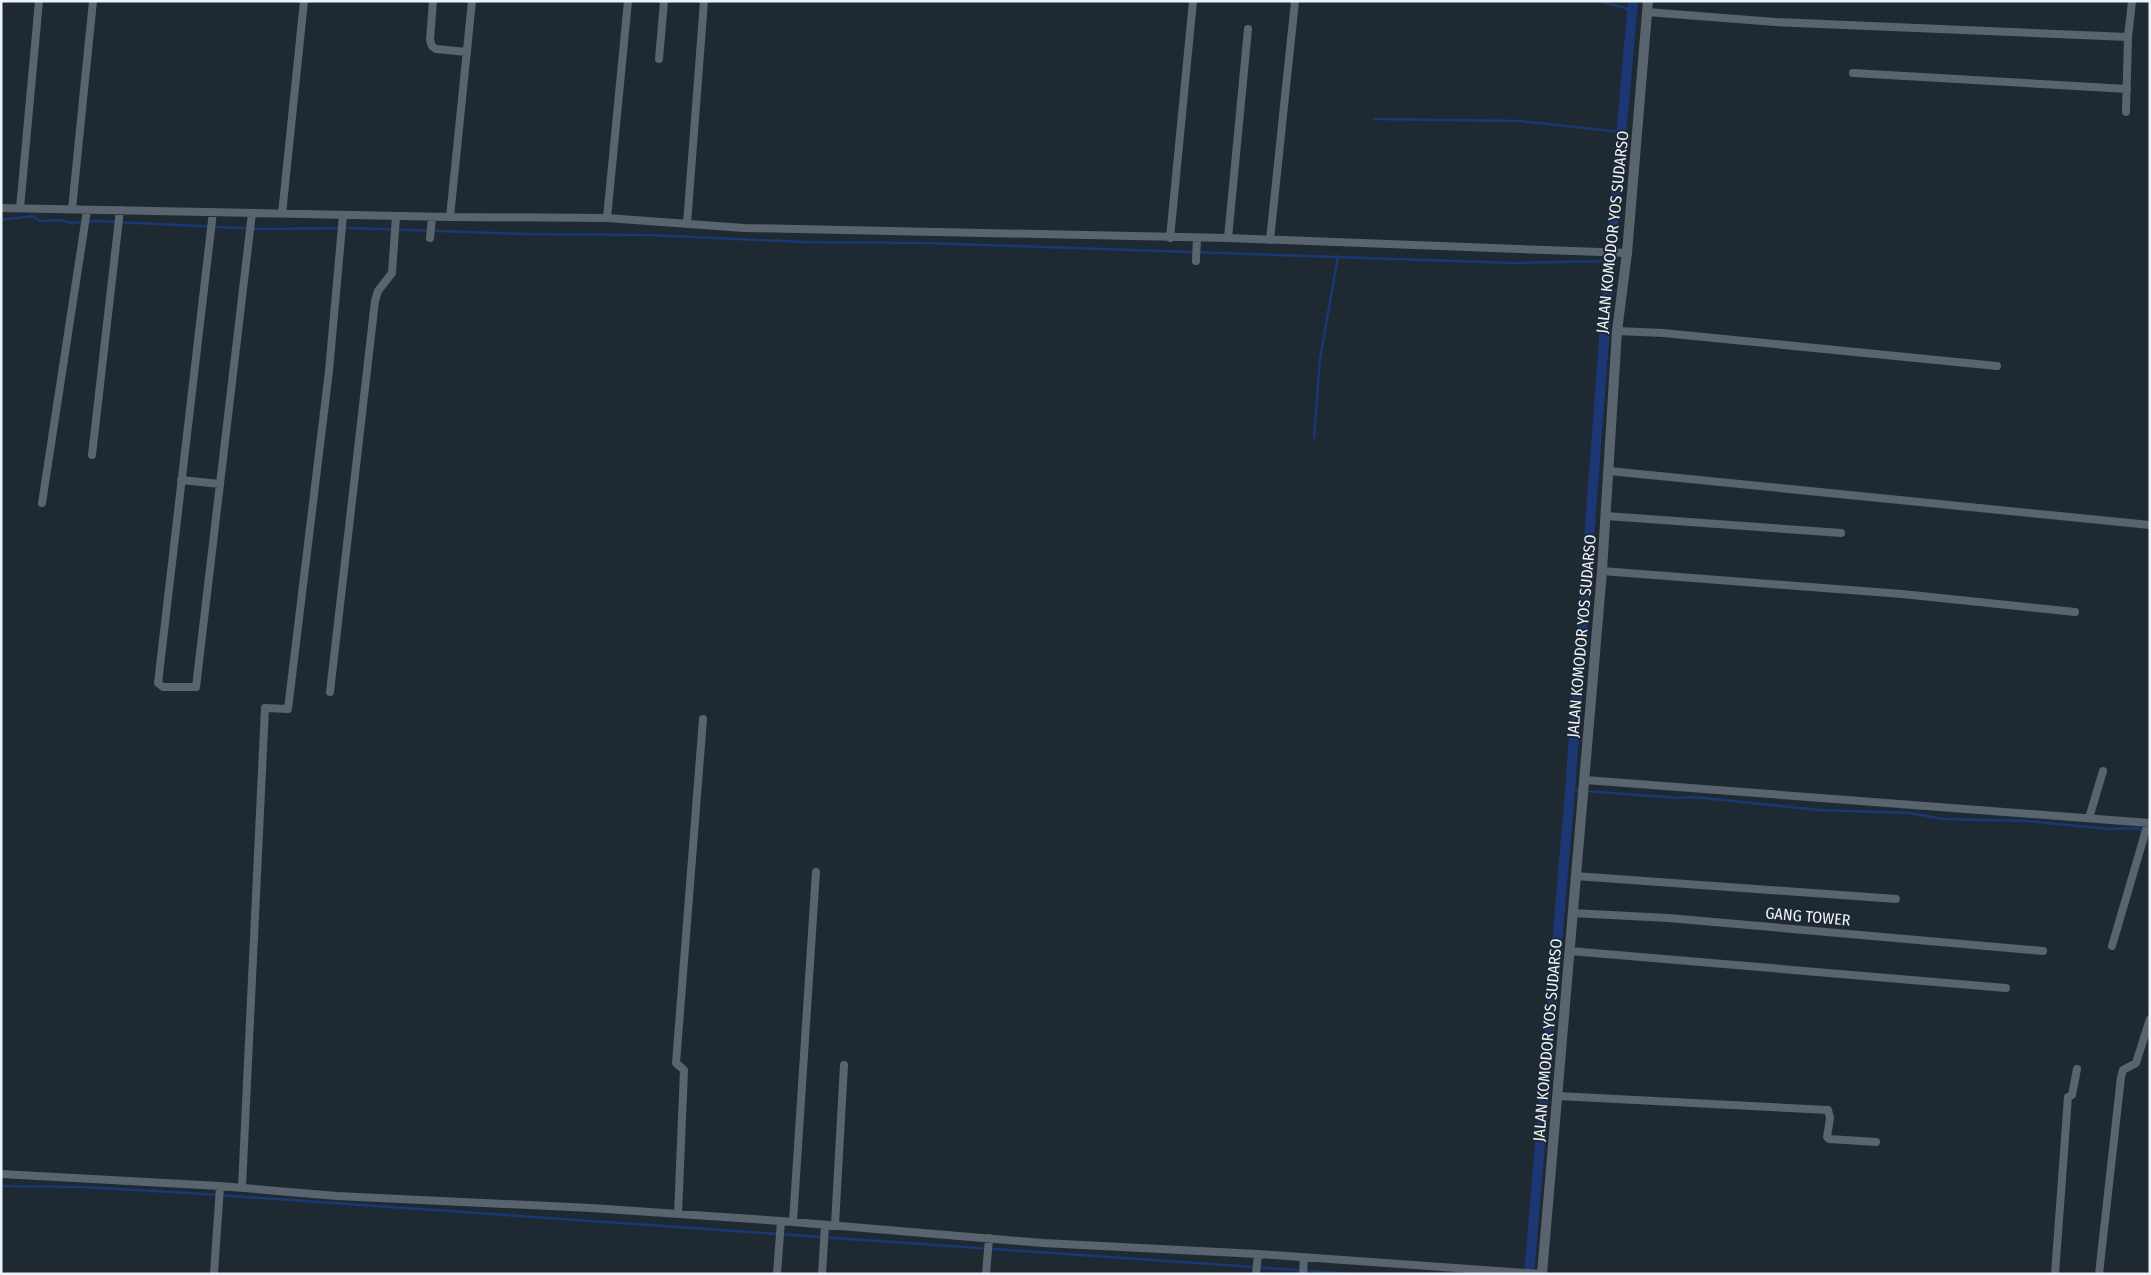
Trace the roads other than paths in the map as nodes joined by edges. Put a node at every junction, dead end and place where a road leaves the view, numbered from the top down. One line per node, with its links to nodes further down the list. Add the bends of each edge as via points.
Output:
1 (39, 1): 21 (street)
2 (93, 1): 22 (street)
3 (304, 1): 26 (street)
4 (433, 1): 15 (street, via 432,46)
5 (472, 1): 15 (street)
6 (628, 1): 30 (street)
7 (664, 1): 16 (street)
8 (704, 1): 33 (street)
9 (1193, 1): 35 (street)
10 (1295, 1): 37 (street)
11 (2132, 1): 14 (street)
12 (1648, 6): 14 (street, via 1775,22); 39 (street, JALAN KOMODOR YOS SUDARSO)
13 (1248, 29): 36 (street)
14 (2128, 37): 18 (street)
15 (467, 52): 28 (street)
16 (659, 59)
17 (1853, 73): 18 (street)
18 (2127, 88): 19 (street)
19 (2126, 112)
20 (1, 208): 21 (street)
21 (20, 208): 22 (street)
22 (72, 209): 23 (street)
23 (86, 212): 24 (street); 47 (street)
24 (120, 213): 27 (street); 43 (street)
25 (252, 213): 26 (street); 27 (street); 46 (street)
26 (282, 214): 29 (street)
27 (212, 216): 45 (street)
28 (450, 217): 30 (street); 32 (street)
29 (343, 218): 31 (street); 74 (street, via 329,371 288,708 265,708)
30 (606, 218): 33 (street)
31 (396, 220): 32 (street); 53 (street, via 392,273 378,291 375,301)
32 (432, 221): 34 (street)
33 (687, 224): 35 (street)
34 (430, 238)
35 (1170, 238): 38 (street)
36 (1228, 238): 37 (street); 38 (street)
37 (1270, 240): 39 (street)
38 (1197, 242): 40 (street)
39 (1624, 253): 41 (street, JALAN KOMODOR YOS SUDARSO)
40 (1196, 259)
41 (1617, 331): 42 (street); 44 (street, JALAN KOMODOR YOS SUDARSO)
42 (1997, 366)
43 (92, 455)
44 (1609, 471): 48 (street, JALAN KOMODOR YOS SUDARSO); 49 (street)
45 (181, 480): 46 (street); 46 (street, via 158,683 162,687 196,687)
46 (220, 484)
47 (42, 504)
48 (1606, 516): 50 (street); 51 (street, JALAN KOMODOR YOS SUDARSO)
49 (2150, 525)
50 (1841, 533)
51 (1602, 571): 52 (street, via 1902,594); 56 (street, JALAN KOMODOR YOS SUDARSO)
52 (2075, 612)
53 (330, 692)
54 (703, 719): 75 (street, via 676,1063 684,1070)
55 (2103, 771): 57 (street)
56 (1584, 782): 57 (street); 60 (street, JALAN KOMODOR YOS SUDARSO)
57 (2088, 818): 58 (street)
58 (2149, 823): 63 (street)
59 (816, 872): 76 (street)
60 (1575, 876): 61 (street); 62 (street, JALAN KOMODOR YOS SUDARSO)
61 (1896, 900)
62 (1572, 913): 64 (street, JALAN KOMODOR YOS SUDARSO); 65 (street, GANG TOWER, via 1678,919)
63 (2112, 946)
64 (1570, 951): 66 (street); 70 (street, JALAN KOMODOR YOS SUDARSO)
65 (2043, 951)
66 (2006, 988)
67 (2150, 1019): 92 (street, via 2136,1063 2123,1070 2121,1077)
68 (844, 1065): 78 (street)
69 (2077, 1069): 91 (street, via 2072,1095 2068,1097)
70 (1558, 1096): 71 (street, via 1828,1110 1829,1139); 90 (street, JALAN KOMODOR YOS SUDARSO)
71 (1876, 1142)
72 (1, 1174): 73 (street)
73 (220, 1187): 74 (street); 85 (street)
74 (242, 1187): 75 (street, via 337,1196)
75 (678, 1214): 77 (street)
76 (793, 1222): 77 (street); 79 (street)
77 (780, 1223): 86 (street)
78 (835, 1225): 79 (street); 80 (street)
79 (825, 1228): 87 (street)
80 (989, 1240): 81 (street); 88 (street)
81 (1258, 1256): 82 (street); 83 (street)
82 (1304, 1260): 84 (street); 89 (street)
83 (1256, 1271)
84 (1536, 1273): 90 (street)
85 (214, 1274)
86 (777, 1274)
87 (822, 1274)
88 (986, 1274)
89 (1303, 1274)
90 (1542, 1274)
91 (2054, 1274)
92 (2099, 1274)

